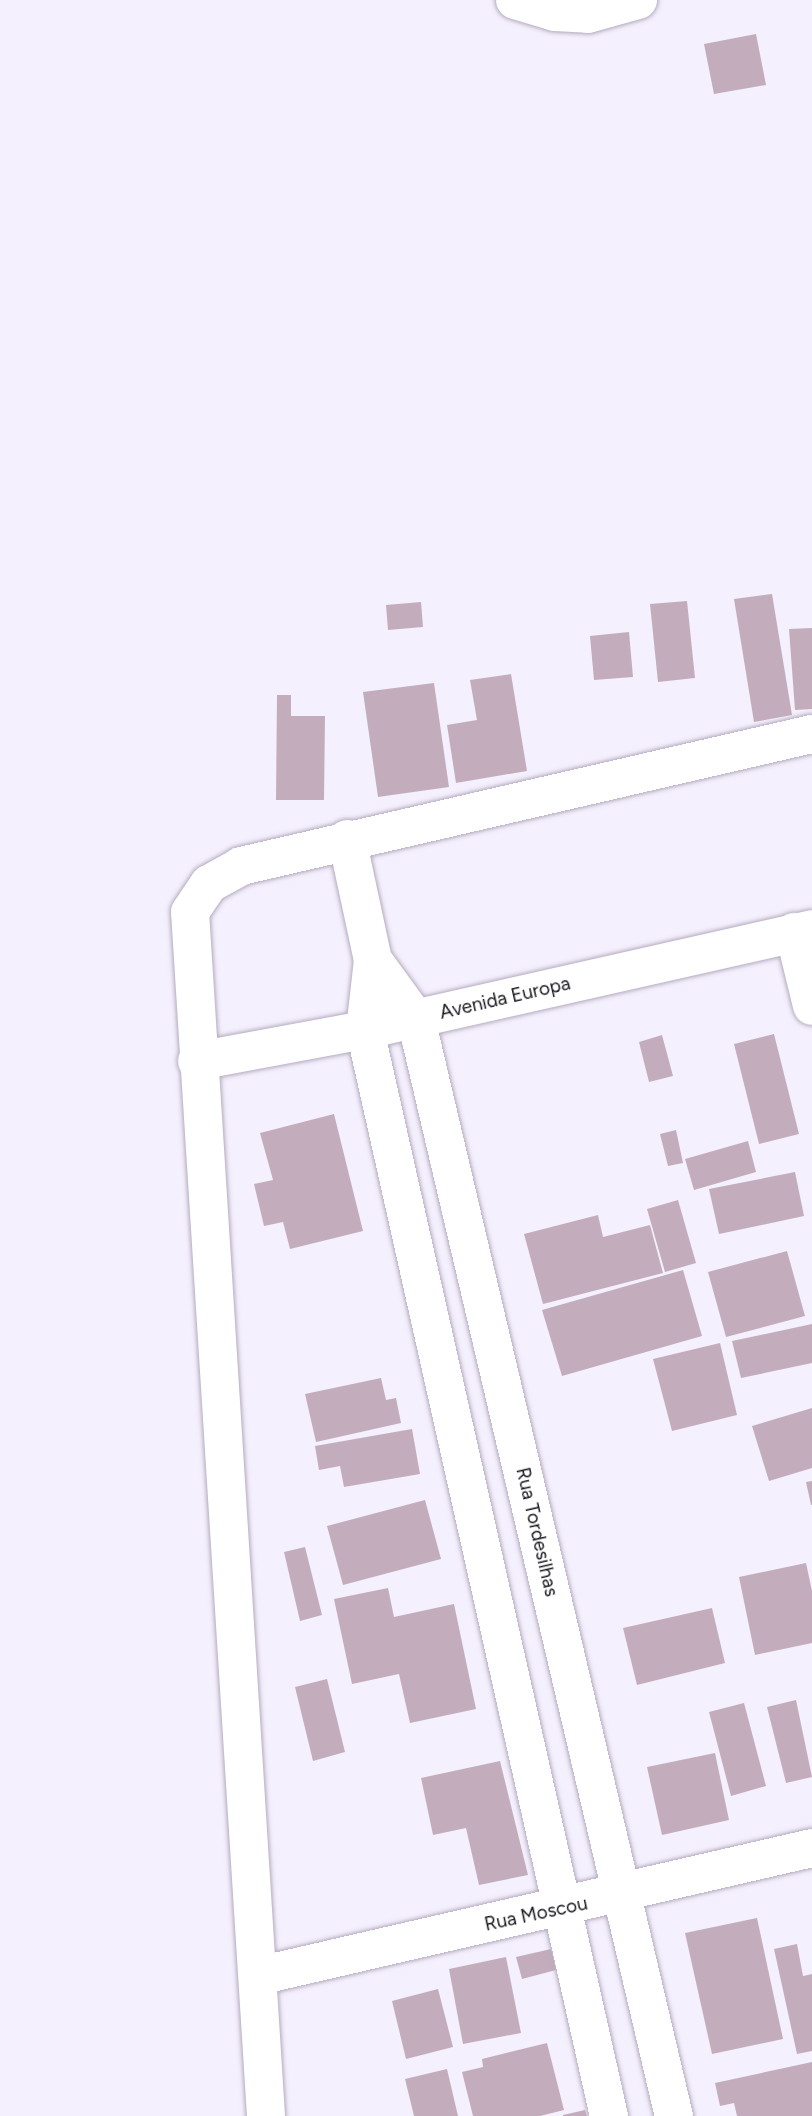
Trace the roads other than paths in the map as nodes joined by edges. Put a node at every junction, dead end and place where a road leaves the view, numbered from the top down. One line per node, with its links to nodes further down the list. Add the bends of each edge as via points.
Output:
1 (515, 0): 2 (street, via 555,12 588,14)
2 (637, 0)
3 (812, 734): 4 (street)
4 (347, 839): 6 (street, Rua Tordesilhas); 10 (street, via 241,866 209,884 198,898 190,912 189,938)
5 (803, 930): 7 (street); 8 (street, Avenida Europa)
6 (373, 960): 8 (street, Rua Tordesilhas); 9 (street, Rua Tordesilhas)
7 (812, 1006)
8 (416, 1019): 9 (street, Avenida Europa); 12 (street, Rua Tordesilhas)
9 (365, 1030): 10 (street, Avenida Europa); 13 (street, Rua Tordesilhas)
10 (197, 1061): 14 (street)
11 (812, 1848): 12 (street, Rua Moscou)
12 (623, 1895): 13 (street, Rua Moscou); 17 (street, Rua Tordesilhas)
13 (561, 1909): 14 (street, Rua Moscou); 16 (street, Rua Tordesilhas)
14 (258, 1976): 15 (street)
15 (266, 2116)
16 (609, 2116)
17 (674, 2116)

